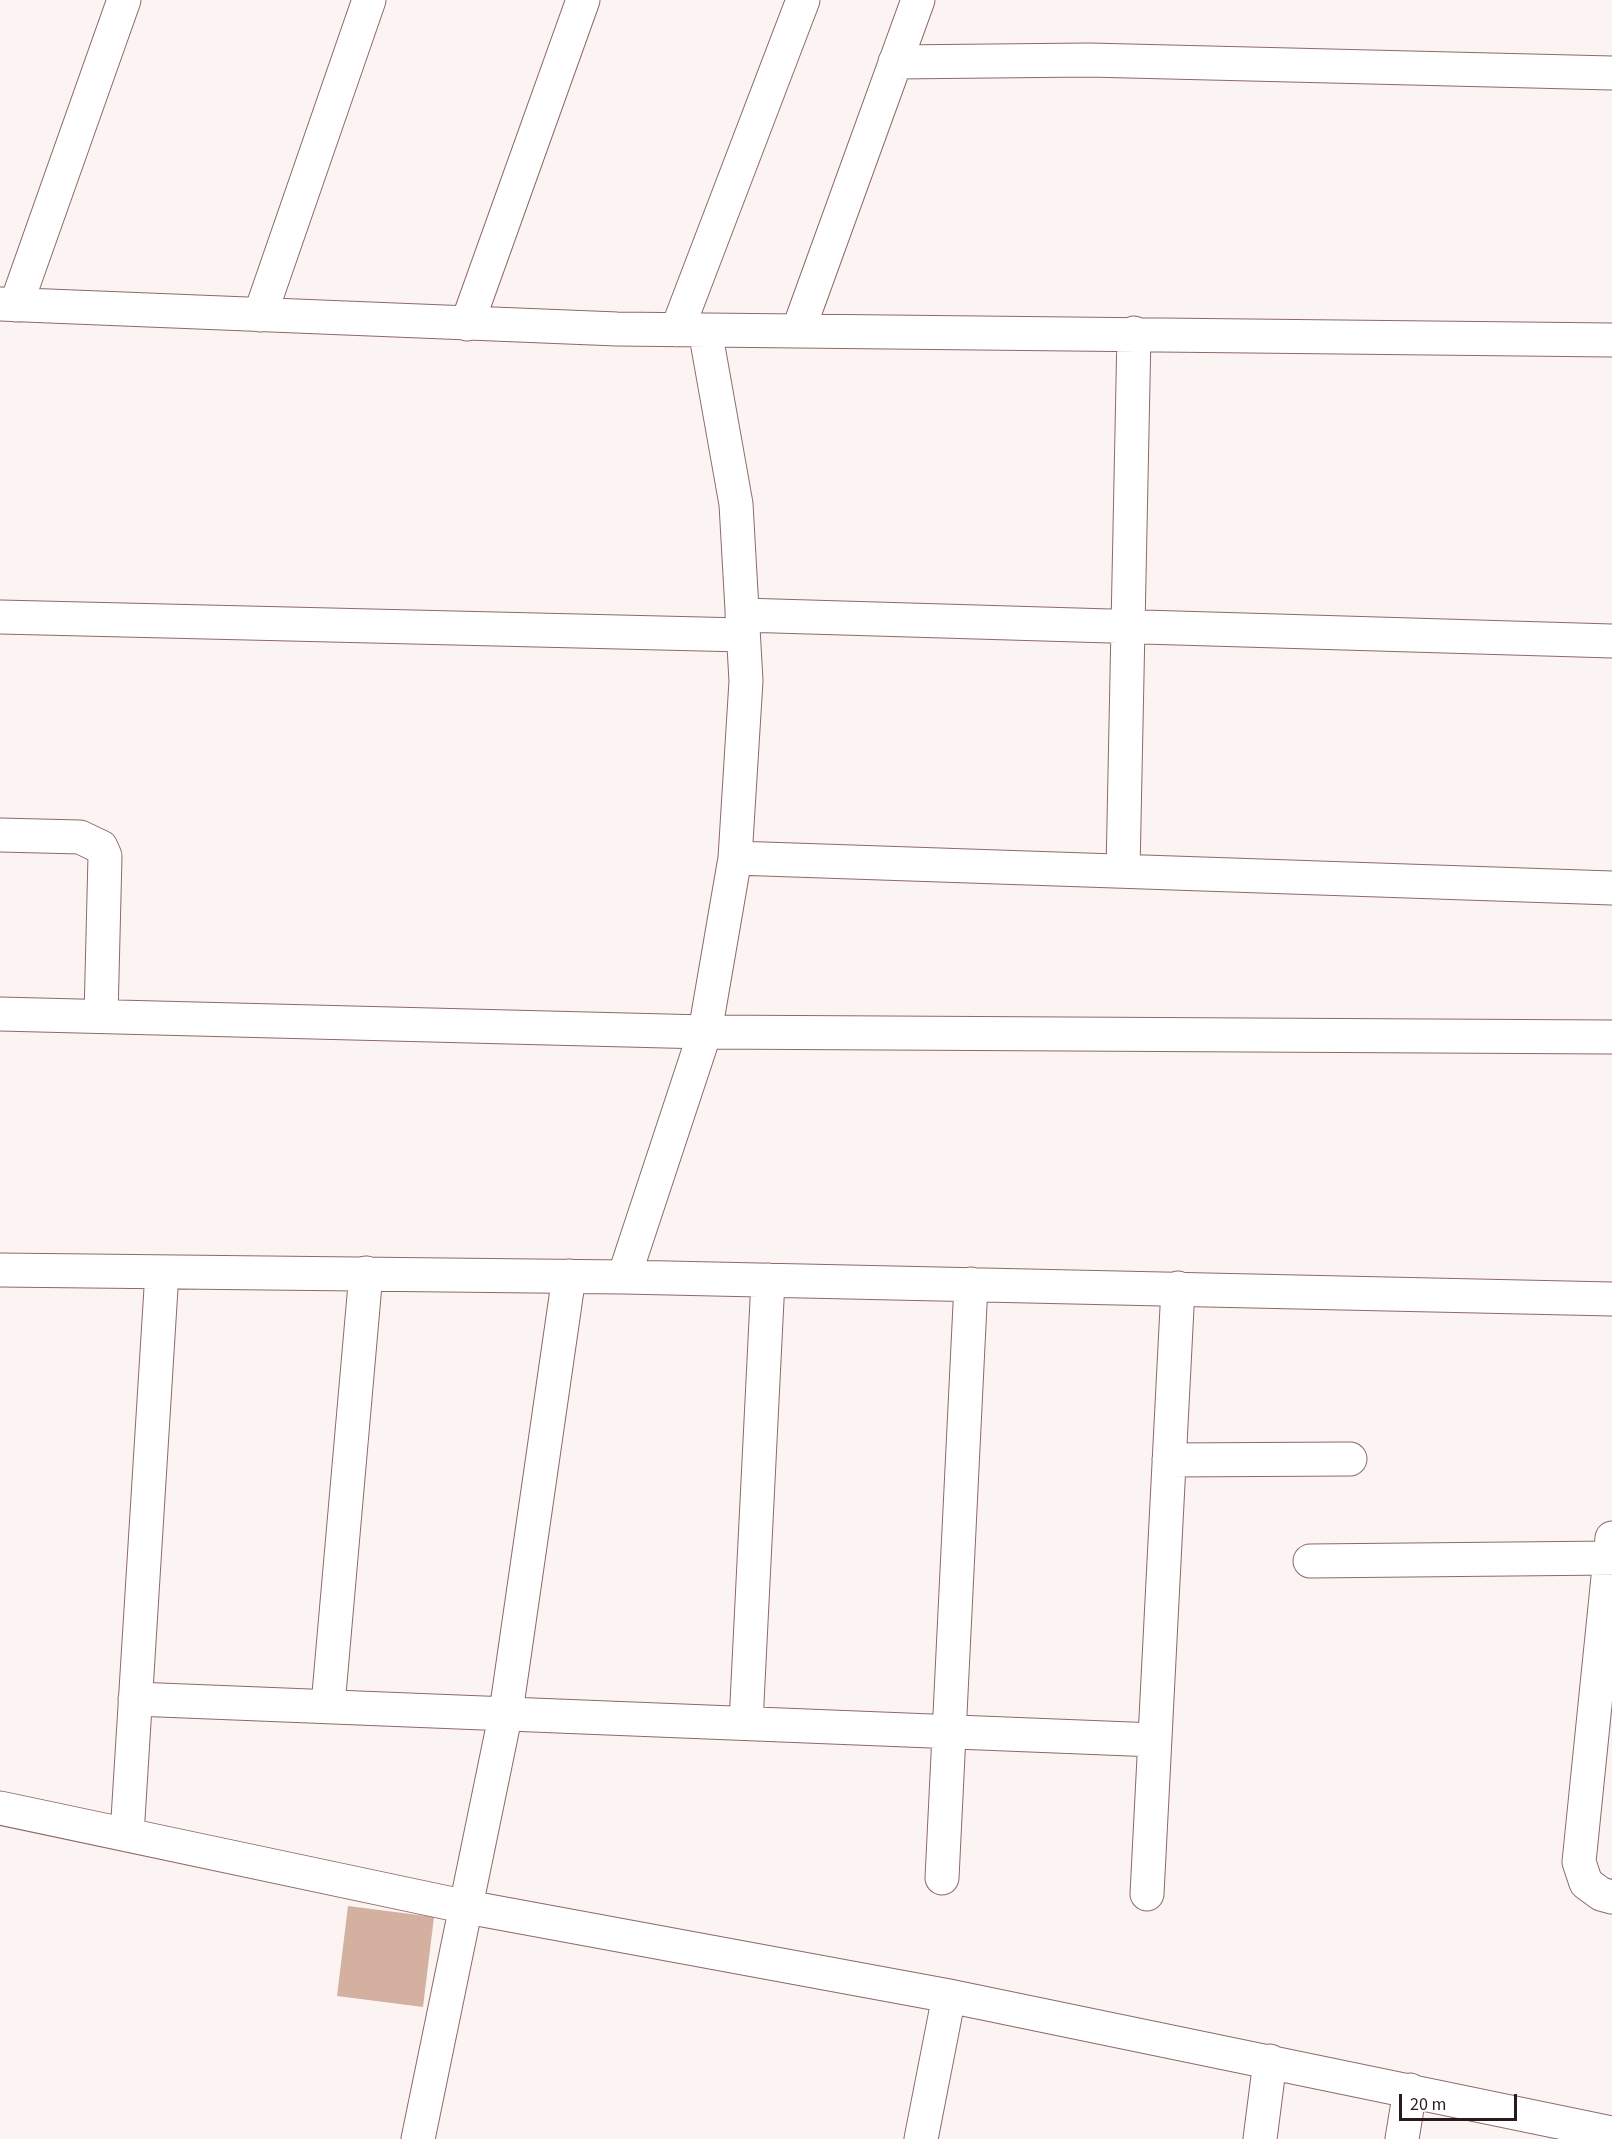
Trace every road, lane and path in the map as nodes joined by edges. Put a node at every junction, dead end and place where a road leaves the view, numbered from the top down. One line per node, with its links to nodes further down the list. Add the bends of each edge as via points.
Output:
1 (124, 0): 8 (street)
2 (369, 0): 9 (street)
3 (583, 0): 10 (street)
4 (803, 0): 11 (street)
5 (918, 0): 6 (street)
6 (895, 62): 7 (street, via 1089,60); 12 (street)
7 (1612, 73)
8 (8, 305): 9 (street)
9 (260, 315): 10 (street)
10 (468, 324): 11 (street)
11 (691, 330): 12 (street); 16 (street, via 736,504)
12 (798, 331): 13 (street)
13 (1134, 333): 14 (street); 17 (street)
14 (1612, 340)
15 (0, 617): 16 (street)
16 (743, 625): 17 (street); 20 (street, via 746,681)
17 (1127, 626): 18 (street); 21 (street)
18 (1612, 641)
19 (0, 835): 24 (street, via 80,837 101,847 105,856)
20 (735, 858): 21 (street); 25 (street)
21 (1123, 871): 22 (street)
22 (1612, 888)
23 (0, 1014): 24 (street)
24 (101, 1016): 25 (street)
25 (705, 1032): 26 (street); 31 (street)
26 (1612, 1037)
27 (0, 1270): 28 (street)
28 (162, 1272): 29 (street); 40 (street)
29 (366, 1273): 30 (street); 41 (street)
30 (569, 1276): 31 (street); 42 (street)
31 (624, 1277): 32 (street)
32 (768, 1280): 33 (street); 43 (street)
33 (971, 1284): 34 (street); 44 (street)
34 (1179, 1288): 35 (street); 37 (street)
35 (1612, 1299)
36 (1350, 1459): 37 (street)
37 (1169, 1460): 45 (street)
38 (1611, 1551): 39 (street); 50 (street, via 1579,1862 1586,1883)
39 (1310, 1561)
40 (135, 1699): 41 (street); 47 (street)
41 (328, 1705): 42 (street)
42 (506, 1712): 43 (street); 51 (street)
43 (746, 1723): 44 (street)
44 (949, 1731): 45 (street); 48 (street)
45 (1155, 1740): 49 (street)
46 (0, 1808): 47 (street)
47 (127, 1835): 51 (street)
48 (942, 1878)
49 (1147, 1894)
50 (1612, 1897)
51 (467, 1906): 52 (street); 56 (street)
52 (949, 1996): 53 (street); 57 (street)
53 (1270, 2061): 54 (street); 58 (street)
54 (1410, 2090): 55 (street); 59 (street)
55 (1612, 2133)
56 (418, 2139)
57 (921, 2139)
58 (1260, 2139)
59 (1402, 2139)

